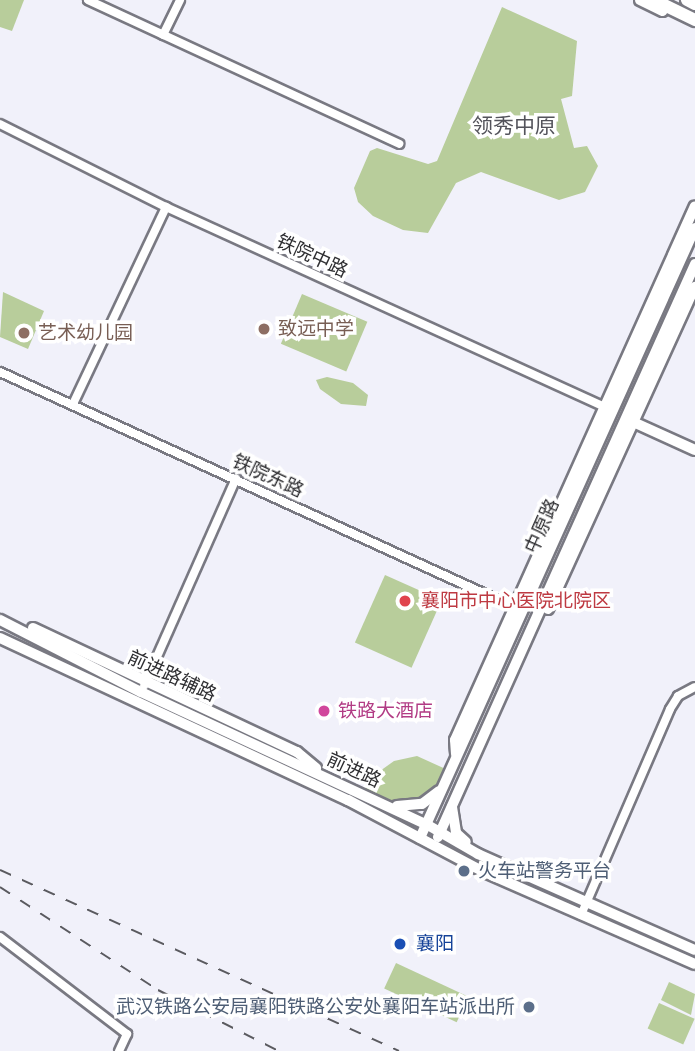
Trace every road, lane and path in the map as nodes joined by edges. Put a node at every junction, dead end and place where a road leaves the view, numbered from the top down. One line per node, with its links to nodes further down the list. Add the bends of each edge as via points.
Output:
1 (88, 0): 9 (street)
2 (180, 0): 9 (street)
3 (640, 0): 8 (main road)
4 (654, 0): 7 (main road)
5 (687, 0): 6 (main road)
6 (695, 4)
7 (695, 20)
8 (695, 26)
9 (163, 35): 11 (street)
10 (0, 124): 13 (street, 铁院中路)
11 (399, 144)
12 (695, 206): 19 (main road)
13 (166, 207): 18 (street); 19 (street, 铁院中路)
14 (695, 228): 19 (main road, 中原路)
15 (695, 264): 20 (main road, 中原路)
16 (695, 287): 20 (main road)
17 (0, 372): 18 (street, 铁院东路)
18 (73, 404): 22 (street, 铁院东路)
19 (608, 409): 23 (main road, 中原路)
20 (630, 421): 21 (main road); 31 (main road, 中原路)
21 (695, 450)
22 (236, 478): 23 (street, 铁院东路); 28 (street)
23 (519, 610): 29 (main road, 中原路)
24 (0, 612): 28 (main road, 前进路辅路)
25 (0, 620): 28 (main road, 前进路)
26 (0, 638): 34 (main road, 前进路)
27 (695, 687): 37 (street, via 678,696 670,709)
28 (143, 688): 30 (main road, 前进路)
29 (441, 790): 30 (main road, via 422,804 406,808); 32 (main road, 中原路)
30 (375, 799): 32 (main road, 前进路)
31 (452, 807): 33 (main road, 中原路); 36 (main road, via 456,833)
32 (426, 824): 33 (main road, 前进路); 34 (main road, 中原路)
33 (441, 832): 35 (main road, 中原路); 36 (main road, 前进路)
34 (420, 838): 35 (main road, 前进路)
35 (434, 846): 38 (main road, 前进路)
36 (478, 853): 37 (main road, 前进路)
37 (587, 902): 38 (street); 40 (main road, 前进路)
38 (581, 915): 41 (main road, 前进路)
39 (0, 937): 42 (street, via 127,1034)
40 (695, 950)
41 (695, 964)
42 (119, 1051)

